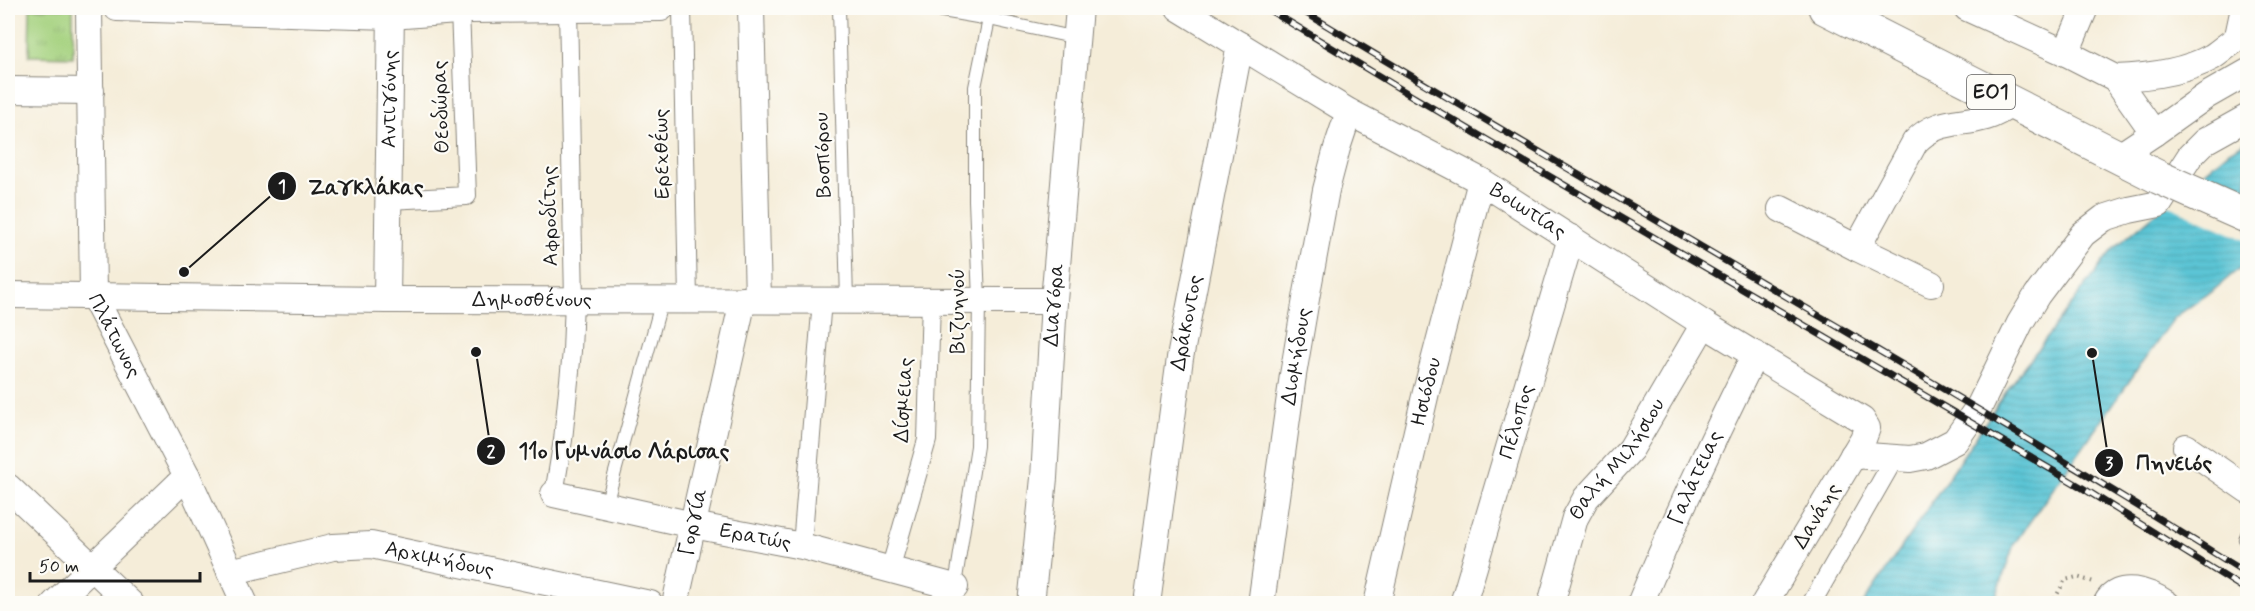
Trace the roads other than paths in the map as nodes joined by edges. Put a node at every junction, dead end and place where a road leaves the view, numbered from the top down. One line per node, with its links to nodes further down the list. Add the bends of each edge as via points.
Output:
1 (89, 8): 25 (street, Πλάτωνος)
2 (117, 8): 16 (street)
3 (568, 8): 4 (street); 15 (street); 41 (street, Αφροδίτης)
4 (661, 8)
5 (682, 8): 43 (street, Ερεχθέως)
6 (751, 8): 44 (street, Γοργία)
7 (839, 8): 45 (lane, Βοσπόρου)
8 (925, 8): 17 (lane)
9 (1079, 8): 19 (street, Διαγόρα)
10 (1179, 8): 20 (street, Βοιωτίας)
11 (1825, 8): 26 (main road, ΕΟ1)
12 (1967, 8): 21 (street)
13 (2085, 8): 21 (street)
14 (2244, 8): 18 (street)
15 (467, 9): 16 (street); 32 (street, Θεοδώρας, via 467,196)
16 (391, 12): 32 (street, Αντιγόνης)
17 (989, 19): 19 (lane); 47 (lane, Βιζυηνού, via 975,87)
18 (2243, 35): 23 (street, via 2212,56 2190,65 2145,77)
19 (1077, 38): 48 (street, Διαγόρα)
20 (1240, 45): 27 (street, Βοιωτίας); 76 (street, Δράκοντος, via 1180,358)
21 (2066, 53): 23 (street)
22 (2247, 72): 29 (street)
23 (2115, 78): 29 (street)
24 (8, 90): 25 (street)
25 (91, 91): 38 (street, Πλάτωνος)
26 (2012, 103): 30 (main road, ΕΟ1); 36 (street, via 1986,117 1939,125 1914,142)
27 (1349, 112): 31 (street, Βοιωτίας); 77 (street, Διομήδους, via 1326,190 1307,293)
28 (2247, 117): 54 (street, via 2205,141 2190,156 2159,204 2104,218 2083,234 2037,295 1980,405 1954,441 1926,456)
29 (2154, 133): 30 (street)
30 (2118, 157): 34 (main road, ΕΟ1, bridge)
31 (1481, 182): 35 (street, Βοιωτίας); 78 (street, Ησιόδου, via 1426,392)
32 (389, 200): 40 (street, Αντιγόνης)
33 (1781, 209): 36 (street)
34 (2247, 217)
35 (1571, 238): 49 (street, Βοιωτίας); 79 (street, Πέλοπος)
36 (1857, 248): 37 (street)
37 (1931, 284)
38 (93, 295): 39 (street, Δημοσθένους); 40 (street, Δημοσθένους); 55 (street, Πλάτωνος)
39 (8, 296)
40 (387, 300): 41 (street, Δημοσθένους)
41 (574, 300): 42 (street, Δημοσθένους); 58 (street, Αφροδίτης, via 570,388)
42 (662, 300): 43 (street, Δημοσθένους); 59 (lane)
43 (688, 300): 44 (street, Δημοσθένους)
44 (751, 300): 45 (street, Δημοσθένους); 60 (street, Γοργία)
45 (835, 300): 46 (street, Δημοσθένους); 63 (street)
46 (931, 300): 47 (street, Δημοσθένους); 65 (street, Δίσμειας, via 927,440)
47 (979, 300): 48 (street, Δημοσθένους); 68 (lane, Βιζυηνού, via 977,446)
48 (1054, 301): 75 (street, Διαγόρα, via 1044,478)
49 (1704, 324): 50 (street, Βοιωτίας); 80 (street, Θαλή Μιλήσιου, via 1631,449 1586,498 1575,518)
50 (1755, 354): 51 (street, Βοιωτίας, via 1859,417); 81 (street, Γαλάτειας, via 1711,442)
51 (1867, 428): 53 (street, Δανάης)
52 (2186, 447): 57 (street)
53 (1853, 455): 54 (street); 82 (street, Δανάης)
54 (1894, 459): 83 (street)
55 (187, 476): 64 (street); 66 (street, Πλάτωνος)
56 (8, 487): 64 (street)
57 (2247, 490)
58 (554, 494): 59 (street, Ερατώς)
59 (606, 505): 60 (street, Ερατώς)
60 (693, 525): 63 (street, Ερατώς); 74 (street, Γοργία)
61 (2247, 532): 62 (lane)
62 (2247, 541)
63 (802, 546): 65 (street, Ερατώς)
64 (92, 566): 70 (street); 71 (street)
65 (890, 570): 68 (street, Ερατώς)
66 (230, 572): 67 (street, Αρχιμήδους, via 333,547 371,545); 72 (street, Πλάτωνος)
67 (547, 593): 73 (street, Αρχιμήδους)
68 (954, 596)
69 (2109, 598): 84 (street, via 2122,590 2140,591)
70 (54, 603)
71 (131, 603)
72 (245, 603)
73 (650, 603)
74 (675, 603)
75 (1031, 603)
76 (1147, 603)
77 (1261, 603)
78 (1377, 603)
79 (1463, 603)
80 (1551, 603)
81 (1640, 603)
82 (1764, 603)
83 (1811, 603)
84 (2167, 603)

